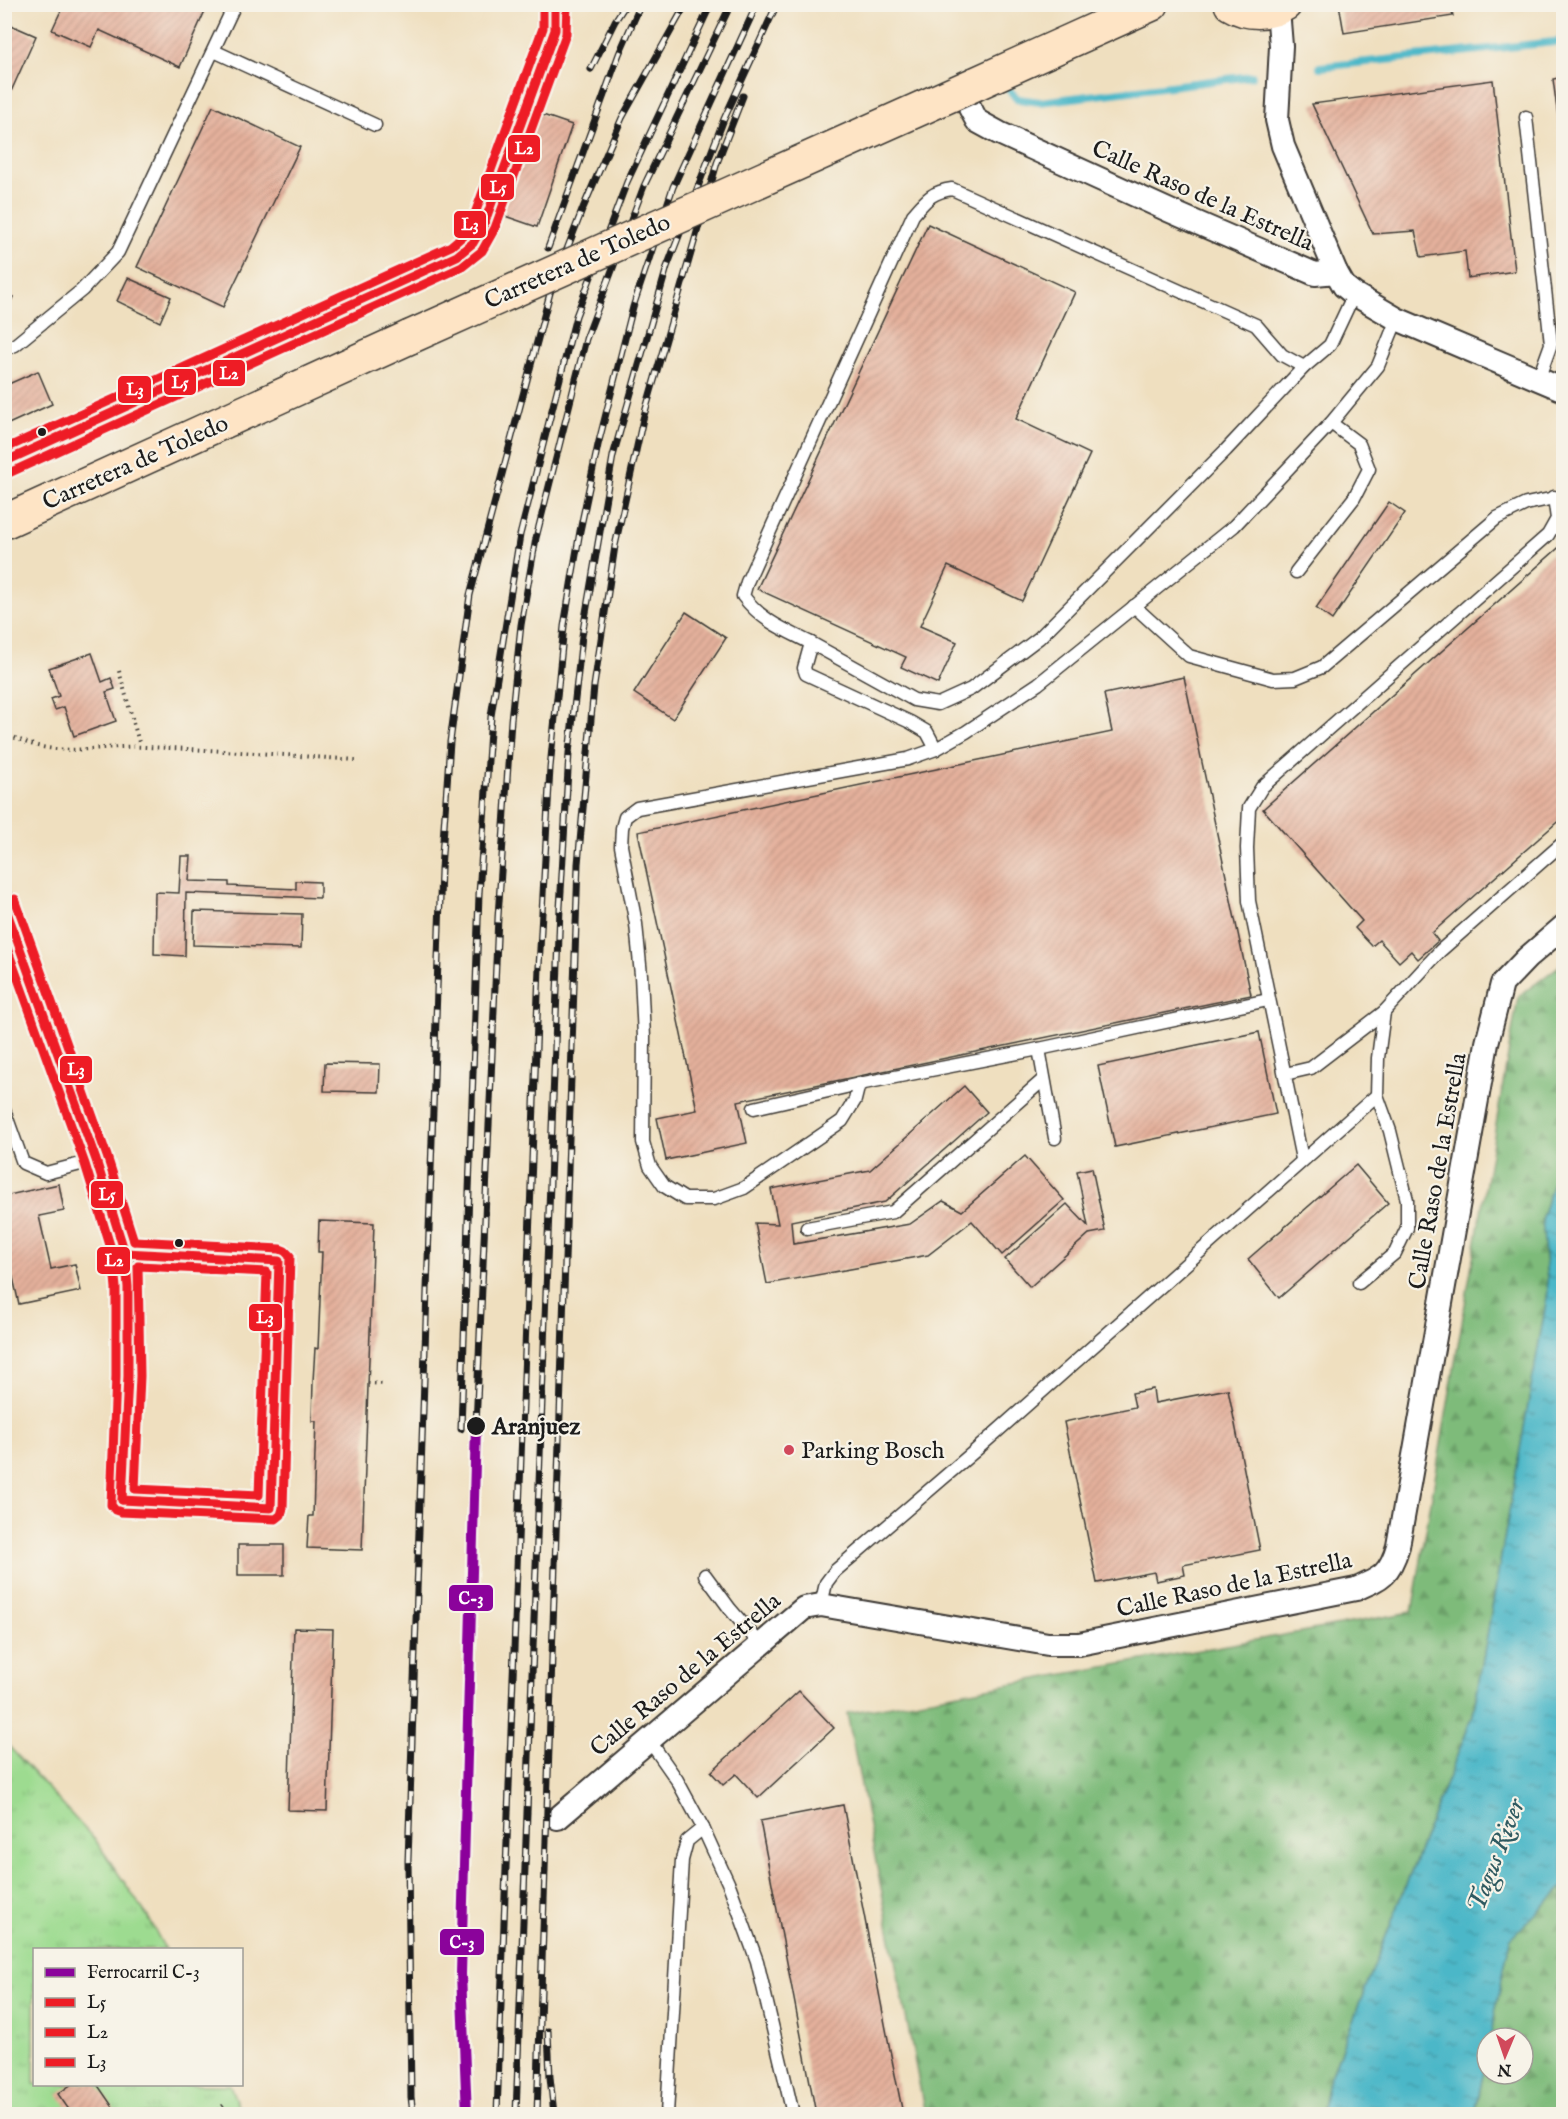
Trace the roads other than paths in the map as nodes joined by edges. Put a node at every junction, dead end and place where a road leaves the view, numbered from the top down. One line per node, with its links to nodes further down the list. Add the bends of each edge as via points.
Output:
1 (235, 4): 6 (lane)
2 (555, 4): 18 (street, via 555,30 484,224 465,250)
3 (1152, 4): 7 (street, Carretera de Toledo)
4 (1231, 4): 5 (street, via 1257,12)
5 (1281, 7): 10 (street, via 1277,120 1283,147)
6 (214, 51): 9 (lane); 13 (lane, via 118,252 82,290 15,345)
7 (968, 87): 10 (street, Calle Raso de la Estrella, via 977,121 1316,274); 20 (street, Carretera de Toledo, bridge)
8 (1526, 117): 15 (lane, via 1551,344)
9 (375, 125)
10 (1336, 272): 11 (street, Calle Raso de la Estrella)
11 (1354, 294): 12 (street, Calle Raso de la Estrella); 14 (lane, via 1330,345)
12 (1397, 319): 15 (street, Calle Raso de la Estrella); 17 (lane, via 1378,366)
13 (4, 349)
14 (1304, 367): 23 (lane, via 1039,638 972,689 938,704 914,700); 23 (lane, via 1282,355 1256,325 952,189 938,191 913,215 743,596 767,621)
15 (1538, 380): 16 (street, Calle Raso de la Estrella)
16 (1563, 390)
17 (1331, 423): 21 (lane, via 1359,444 1369,469 1354,498); 22 (lane, via 1234,525)
18 (4, 462)
19 (1559, 497): 22 (lane, via 1526,504 1497,518 1322,667 1295,678 1273,680 1189,656); 28 (lane, via 1557,519 1548,535 1262,787 1249,808 1249,901)
20 (4, 522)
21 (1296, 572)
22 (1134, 606): 24 (lane, via 1038,684)
23 (812, 643): 24 (lane, via 804,668 806,674 910,722 927,732)
24 (936, 749): 33 (lane, via 908,759 638,808 625,818 622,828 621,846 641,975 643,1142 651,1166 664,1186 685,1199 714,1199 744,1188 842,1121 855,1100)
25 (1563, 842): 29 (lane, via 1440,951)
26 (4, 903): 39 (street)
27 (1563, 926): 44 (street, Calle Raso de la Estrella, via 1502,984 1496,1001 1398,1545 1393,1564 1378,1579 1356,1589 1079,1644 1048,1644)
28 (1268, 1000): 30 (lane); 31 (lane)
29 (1384, 1012): 31 (lane, via 1311,1068); 34 (lane)
30 (1039, 1049): 32 (lane); 33 (lane)
31 (1286, 1074): 38 (lane)
32 (1044, 1079): 37 (lane); 40 (lane, via 893,1212)
33 (859, 1084): 35 (lane)
34 (1377, 1095): 38 (lane); 42 (lane, via 1407,1200 1407,1228 1395,1253)
35 (754, 1108)
36 (4, 1110): 39 (lane, via 23,1163 46,1173)
37 (1055, 1138)
38 (1302, 1159): 44 (lane, via 836,1571 826,1583)
39 (96, 1160): 41 (street)
40 (807, 1228)
41 (125, 1253): 41 (lane, via 128,1376 122,1500 271,1508 279,1261)
42 (1359, 1283)
43 (705, 1575): 45 (lane)
44 (821, 1605): 45 (street, Calle Raso de la Estrella, via 804,1608)
45 (761, 1645): 46 (street, Calle Raso de la Estrella)
46 (649, 1740): 47 (street, Calle Raso de la Estrella); 48 (lane)
47 (558, 1818)
48 (703, 1828): 49 (lane, via 687,1841 682,1860); 50 (lane, via 757,1961)
49 (667, 2115)
50 (793, 2115)

